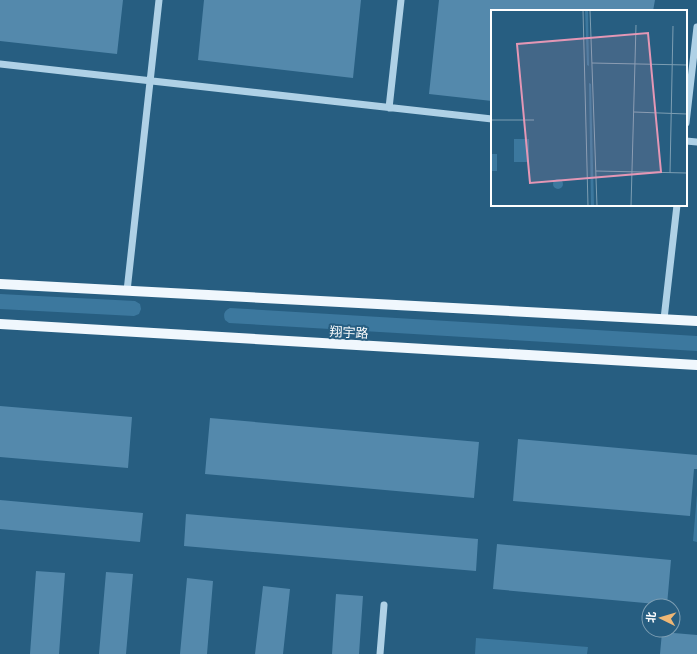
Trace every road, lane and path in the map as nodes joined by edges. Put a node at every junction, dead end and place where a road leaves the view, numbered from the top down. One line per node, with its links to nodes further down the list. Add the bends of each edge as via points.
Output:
1 (159, 0): 5 (street)
2 (401, 0): 6 (street)
3 (697, 27): 7 (street)
4 (0, 64): 5 (street)
5 (150, 81): 6 (street); 13 (street)
6 (389, 108): 8 (street)
7 (687, 114)
8 (491, 119)
9 (687, 141): 10 (street)
10 (697, 142)
11 (677, 206): 14 (street)
12 (0, 284): 13 (main road)
13 (126, 291): 14 (main road)
14 (664, 319): 15 (main road)
15 (697, 321)
16 (0, 324): 17 (main road, 翔宇路)
17 (697, 366)
18 (384, 605): 19 (street)
19 (380, 654)

